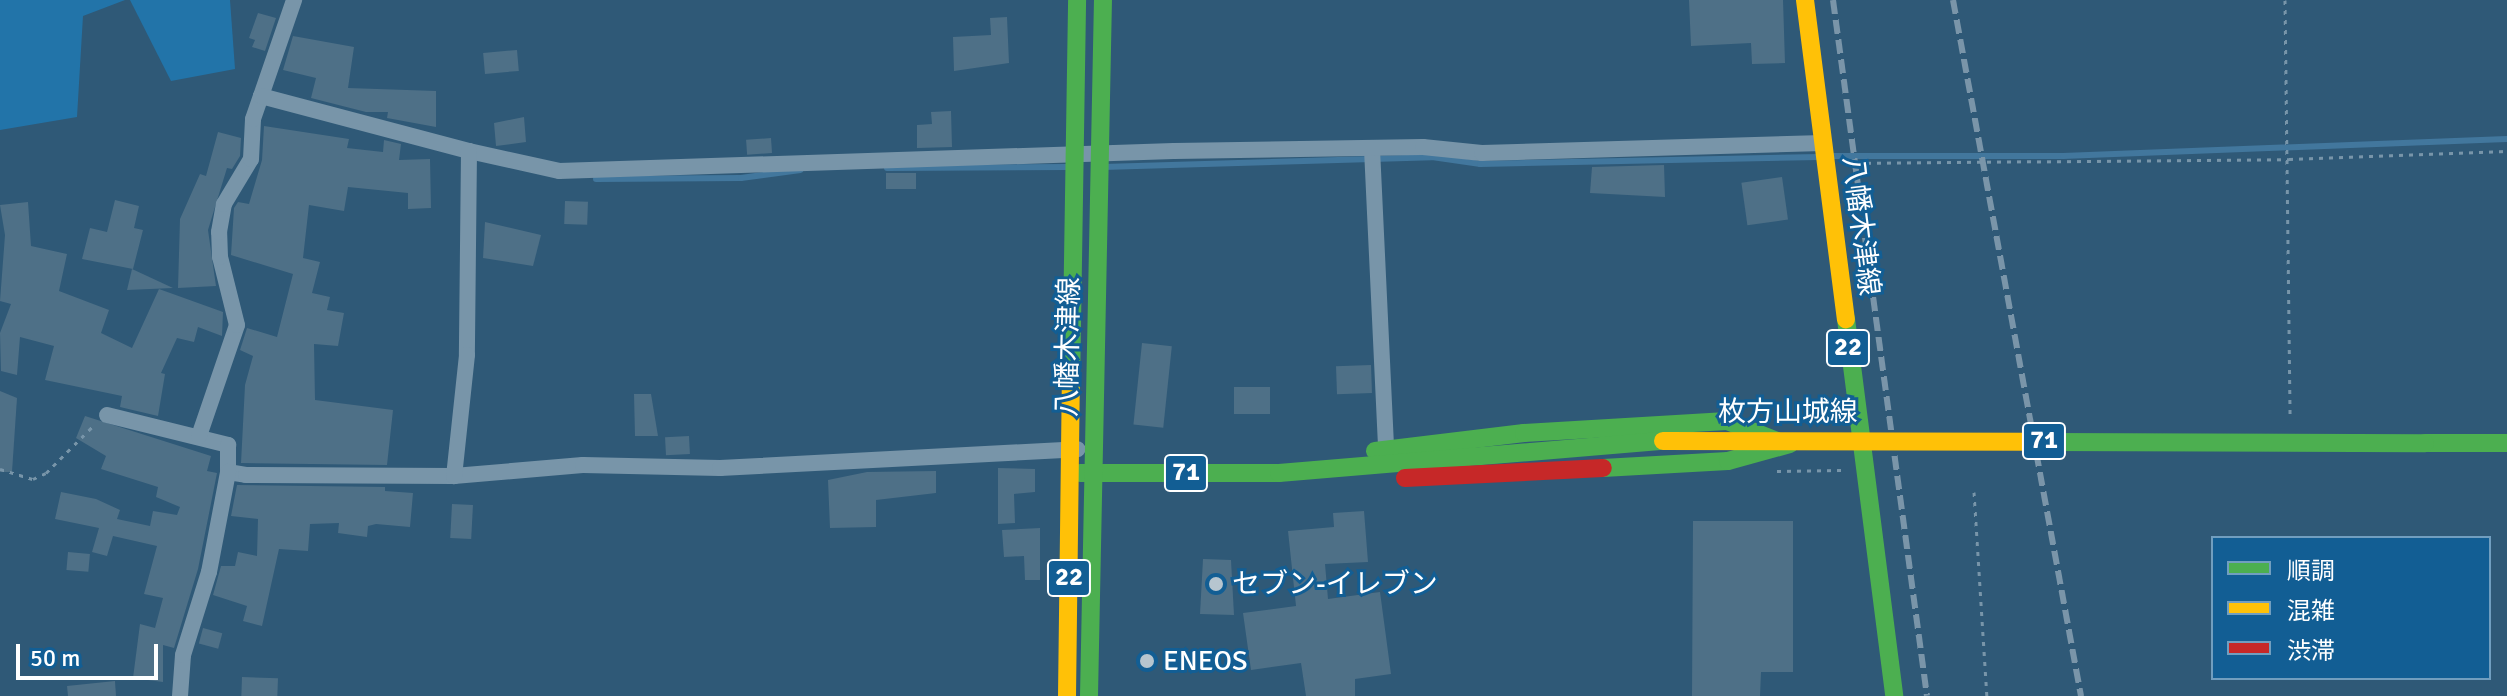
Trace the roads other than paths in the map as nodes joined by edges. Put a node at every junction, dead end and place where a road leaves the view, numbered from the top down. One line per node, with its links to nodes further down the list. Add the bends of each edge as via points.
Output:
1 (294, 0): 5 (street)
2 (1077, 0): 10 (main road, 八幡木津線 / 22)
3 (1103, 0): 9 (main road, 八幡木津線 / 22)
4 (1805, 0): 6 (main road, 八幡木津線 / 22)
5 (261, 96): 8 (street); 12 (street, via 253,119 251,159 224,204 219,232 237,325)
6 (1823, 143): 7 (street, via 1482,153); 15 (main road, 八幡木津線 / 22)
7 (1372, 149): 9 (street); 18 (street)
8 (469, 151): 10 (street, via 559,171); 23 (street, via 467,355)
9 (1100, 153): 10 (street); 16 (main road, 八幡木津線 / 22)
10 (1076, 154): 17 (main road, 八幡木津線 / 22)
11 (107, 415): 12 (street)
12 (199, 436): 19 (street, via 228,445)
13 (2507, 443): 22 (main road, 枚方山城線 / 71, bridge, via 1663,441)
14 (1786, 444): 15 (main road, 71); 18 (main road, 71, via 1727,421 1524,433); 22 (main road, 71, via 1728,461 1506,476 1374,479)
15 (1859, 444): 27 (main road, 八幡木津線 / 22)
16 (1094, 449): 17 (street); 20 (main road, 八幡木津線 / 22)
17 (1071, 450): 21 (main road, 八幡木津線 / 22); 23 (street, via 720,468 583,465)
18 (1386, 450): 22 (main road, 71)
19 (228, 472): 23 (street); 24 (street, via 209,572 183,655)
20 (1094, 472): 21 (main road, 枚方山城線 / 71); 22 (main road, 枚方山城線 / 71); 26 (main road, 八幡木津線 / 22)
21 (1070, 473): 25 (main road, 八幡木津線 / 22)
22 (1279, 473)
23 (454, 476)
24 (180, 696)
25 (1067, 696)
26 (1089, 696)
27 (1894, 696)

